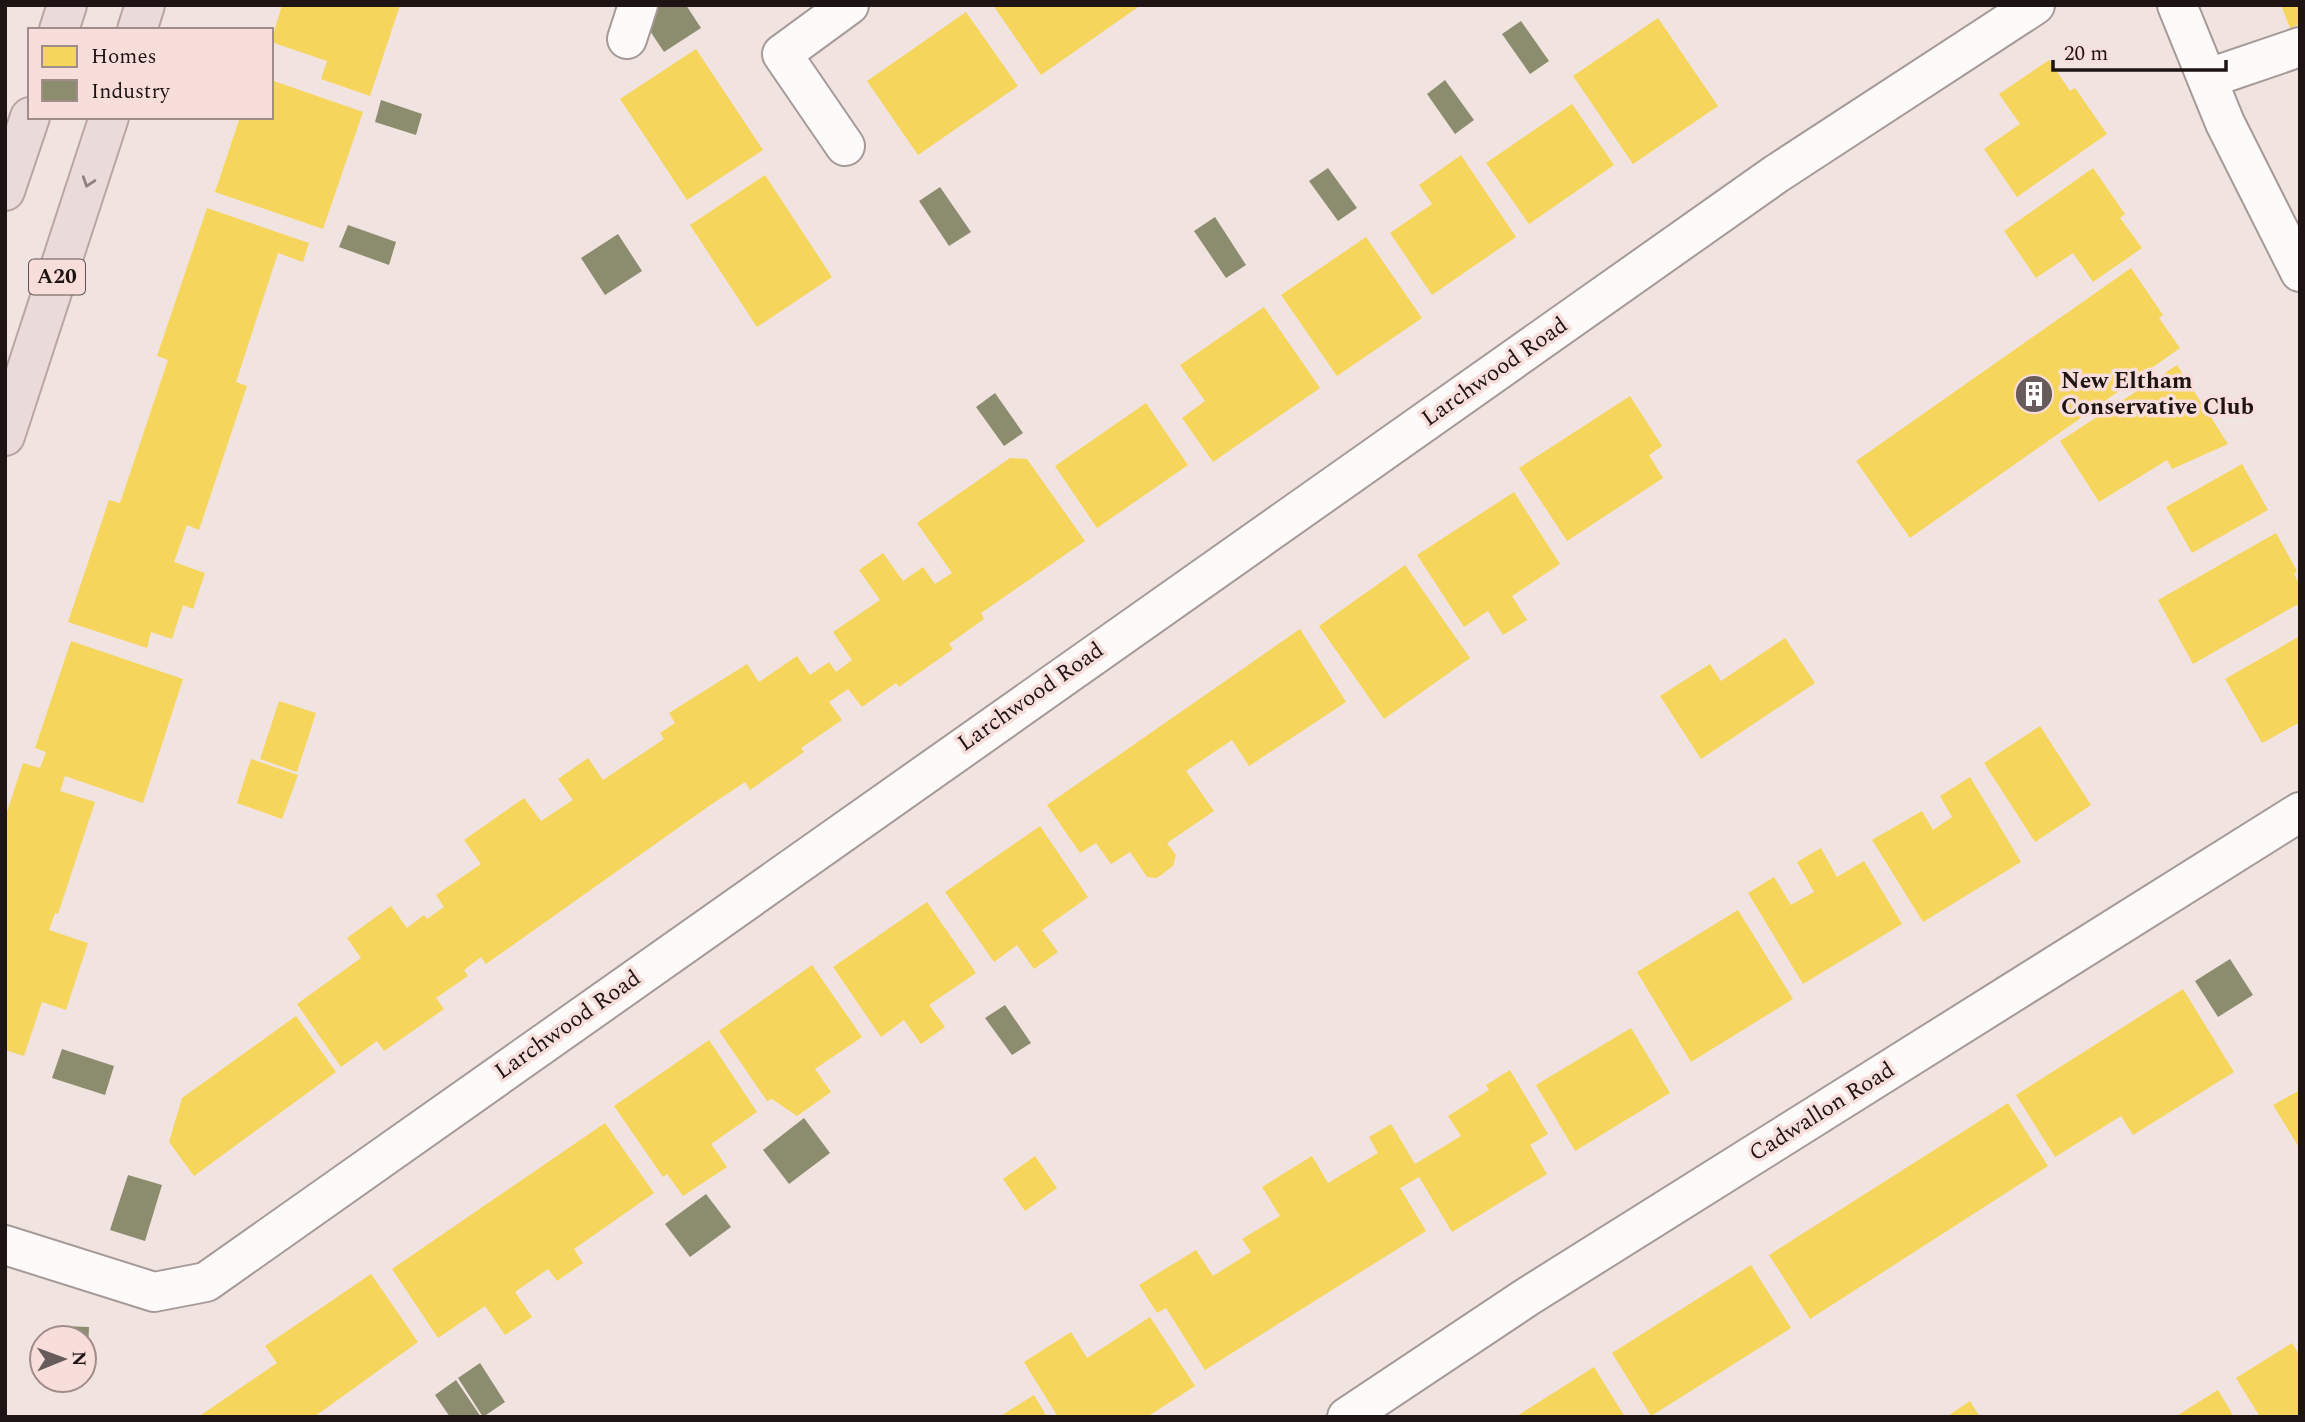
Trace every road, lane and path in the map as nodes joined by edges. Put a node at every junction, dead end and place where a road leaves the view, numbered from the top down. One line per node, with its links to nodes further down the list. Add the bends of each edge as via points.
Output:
1 (67, 5): 6 (highway)
2 (145, 5): 7 (highway)
3 (849, 5): 12 (street, via 782,54)
4 (2035, 5): 17 (street, Larchwood Road, via 1755,190 206,1282 154,1292)
5 (2177, 5): 9 (street)
6 (60, 28)
7 (138, 28)
8 (2300, 47): 9 (street)
9 (2209, 78): 14 (street, via 2225,123)
10 (29, 119): 13 (highway)
11 (108, 119): 15 (highway, A20, one-way to 15)
12 (845, 146)
13 (5, 191)
14 (2300, 272)
15 (5, 436)
16 (2300, 812): 18 (street, Cadwallon Road, via 1527,1297)
17 (5, 1245)
18 (1347, 1417)

